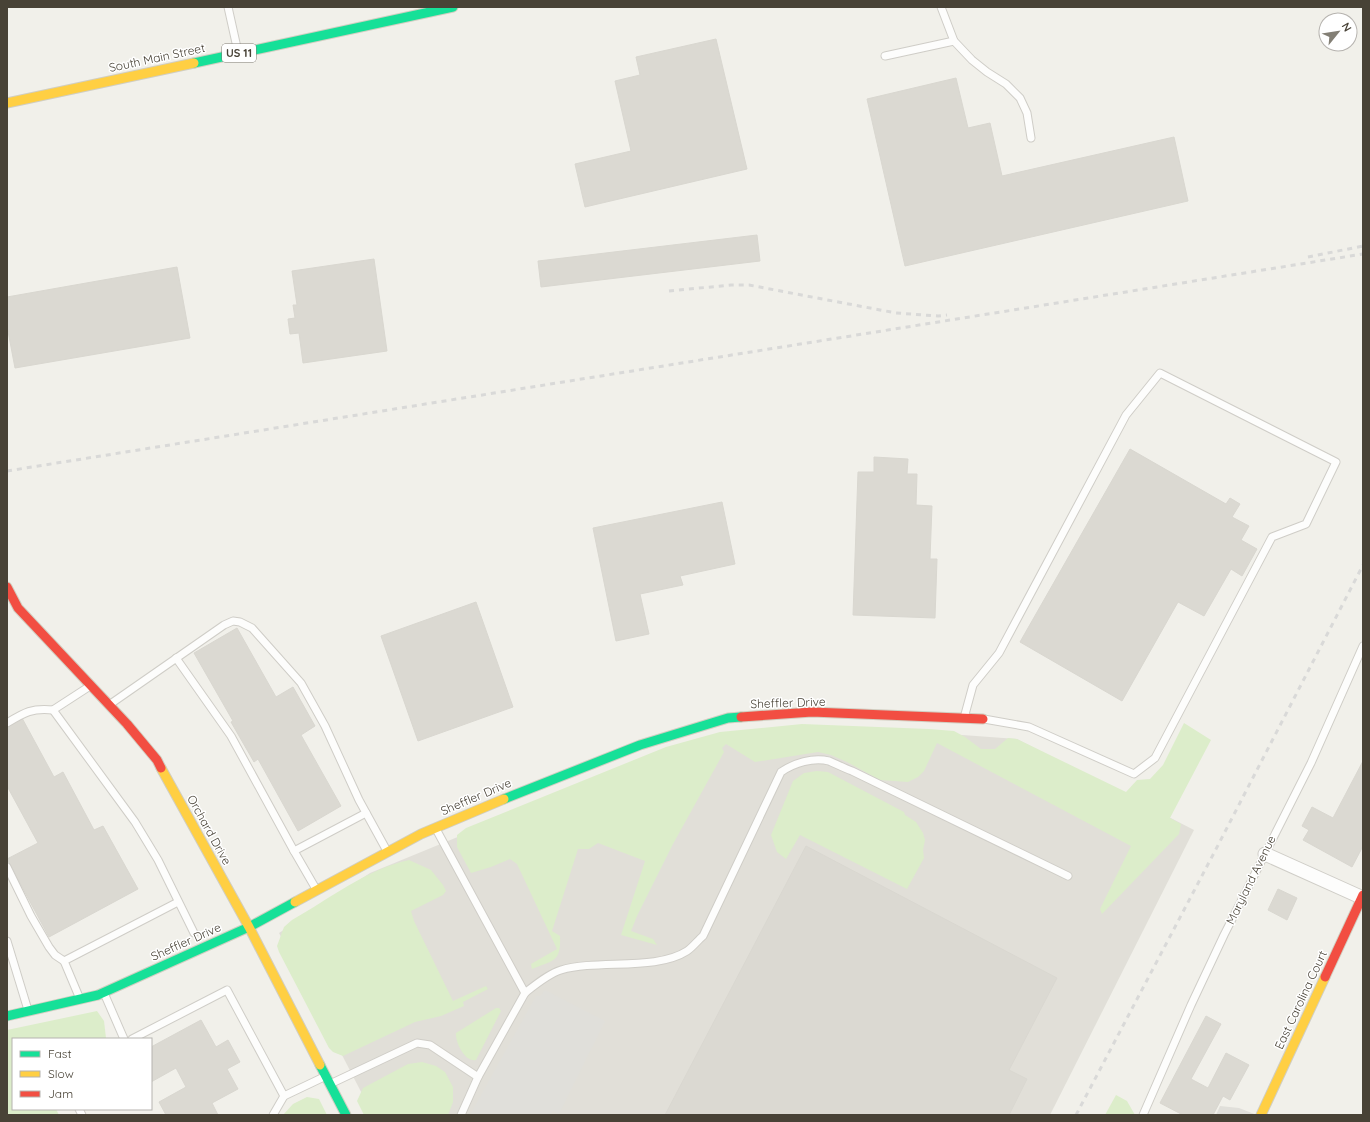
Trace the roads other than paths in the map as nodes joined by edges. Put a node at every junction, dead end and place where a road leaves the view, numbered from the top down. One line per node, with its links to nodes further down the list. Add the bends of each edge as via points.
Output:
1 (228, 7): 5 (lane)
2 (453, 7): 5 (street, South Main Street / US 11)
3 (940, 7): 4 (lane)
4 (954, 41): 6 (lane); 8 (lane, via 972,60 1006,84 1020,98 1027,113)
5 (238, 53): 7 (street, South Main Street / US 11)
6 (885, 56)
7 (7, 103)
8 (1031, 138)
9 (7, 587): 12 (street, Orchard Drive, via 18,608)
10 (1363, 646): 22 (lane, Maryland Avenue, via 1311,763)
11 (176, 658): 13 (lane); 18 (lane, via 233,621 252,628 301,683 326,726); 20 (lane, via 231,736)
12 (90, 686): 13 (street, Orchard Drive); 14 (lane)
13 (109, 705): 28 (street, Orchard Drive, via 157,760)
14 (53, 710): 17 (lane, via 39,709 26,712); 27 (lane, via 136,822)
15 (964, 718): 16 (street, Sheffler Drive); 16 (lane, via 973,685 999,653 1126,415 1160,373 1336,462 1306,524 1272,537 1155,758 1134,774 1029,727); 19 (street, Sheffler Drive, via 812,712 728,718 640,745)
16 (984, 718)
17 (7, 723)
18 (366, 813): 20 (lane); 21 (lane)
19 (436, 828): 21 (street, Sheffler Drive); 33 (lane)
20 (294, 851): 25 (lane)
21 (388, 852): 25 (street, Sheffler Drive)
22 (1264, 854): 26 (street); 45 (lane, Maryland Avenue, via 1195,998)
23 (7, 867): 31 (lane, via 30,916 55,955)
24 (1068, 876): 33 (lane, via 852,771 828,761 814,760 791,765 781,772 703,936 688,950 656,962 578,966 559,971)
25 (317, 890): 28 (street, Sheffler Drive)
26 (1363, 897): 46 (street, East Carolina Court)
27 (178, 902): 29 (lane); 31 (lane)
28 (249, 927): 32 (street, Sheffler Drive); 40 (street, Orchard Drive)
29 (194, 933)
30 (7, 941): 35 (lane)
31 (64, 961): 34 (lane)
32 (104, 993): 34 (street, Sheffler Drive); 37 (lane)
33 (524, 993): 39 (lane)
34 (80, 999): 35 (street, Sheffler Drive)
35 (28, 1011): 36 (street, Sheffler Drive)
36 (7, 1016)
37 (124, 1038)
38 (134, 1038): 41 (lane, via 227,990)
39 (478, 1077): 40 (lane, via 430,1045 417,1043); 44 (lane)
40 (328, 1080): 41 (lane); 43 (street, Orchard Drive)
41 (284, 1096): 42 (lane)
42 (273, 1115)
43 (346, 1115)
44 (461, 1115)
45 (1143, 1115)
46 (1261, 1115)

